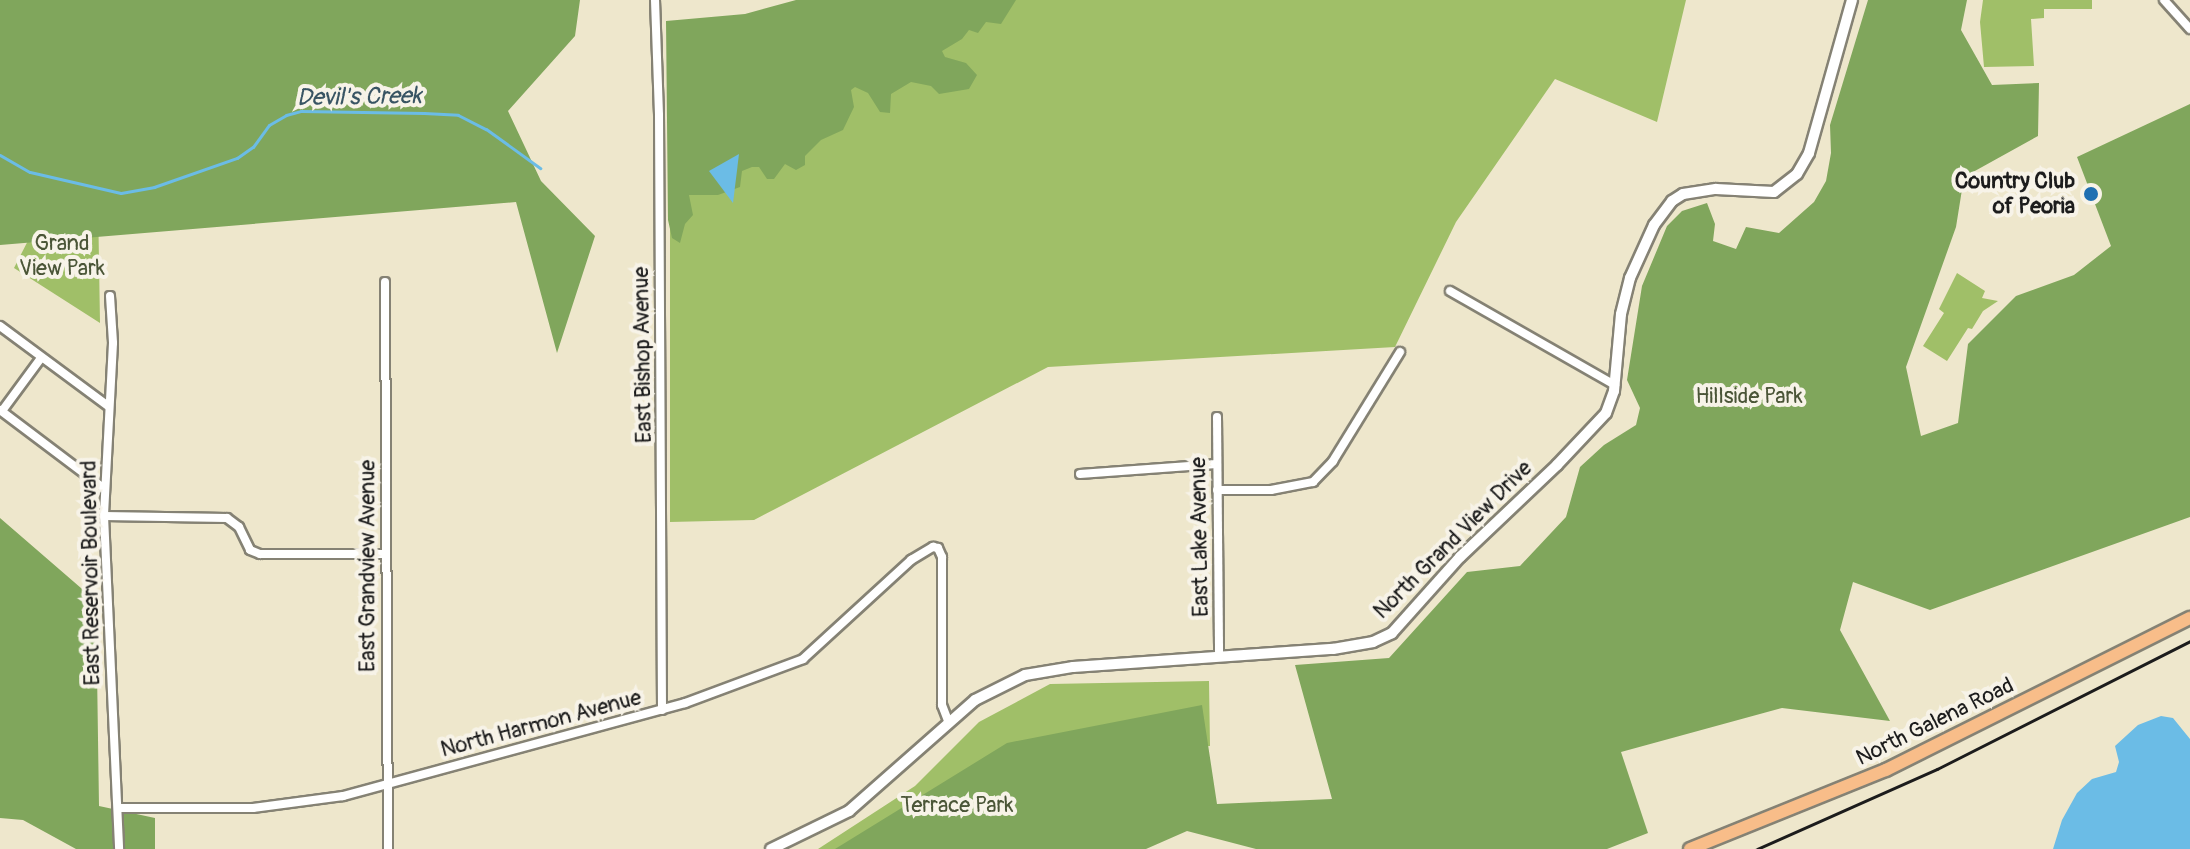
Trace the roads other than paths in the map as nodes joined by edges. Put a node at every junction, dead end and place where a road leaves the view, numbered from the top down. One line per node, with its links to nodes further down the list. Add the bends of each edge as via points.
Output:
1 (655, 0): 23 (street, East Bishop Avenue)
2 (1852, 0): 11 (street, North Grand View Drive, via 1809,153 1792,181 1767,193 1697,191 1672,201 1662,213 1642,247 1624,300)
3 (2164, 0): 4 (street)
4 (2190, 29)
5 (385, 282): 20 (street, East Grandview Avenue)
6 (1450, 291): 11 (street)
7 (110, 296): 12 (street, East Reservoir Boulevard)
8 (0, 326): 10 (street)
9 (1400, 352): 18 (street, via 1333,461 1313,482 1271,490)
10 (41, 358): 12 (street); 13 (street)
11 (1615, 385): 22 (street, North Grand View Drive, via 1610,406 1596,425 1460,557 1389,635 1333,649)
12 (108, 406): 17 (street, East Reservoir Boulevard)
13 (1, 411): 17 (street)
14 (1217, 417): 15 (street, East Lake Avenue)
15 (1217, 464): 16 (street); 18 (street, East Lake Avenue)
16 (1080, 474)
17 (105, 489): 19 (street, East Reservoir Boulevard)
18 (1217, 490): 22 (street, East Lake Avenue)
19 (104, 516): 20 (street, via 227,518 239,527 250,550 260,554); 26 (street, East Reservoir Boulevard)
20 (385, 554): 25 (street, East Grandview Avenue)
21 (2190, 618): 30 (main road, North Galena Road, via 1886,770)
22 (1219, 657): 24 (street, North Grand View Drive, via 1031,673 986,692)
23 (662, 710): 24 (street, North Harmon Avenue, via 799,662 927,549 936,547 942,557 942,705); 25 (street, North Harmon Avenue)
24 (949, 723): 29 (street, North Grand View Drive, via 849,811)
25 (387, 786): 26 (street, North Harmon Avenue, via 253,808); 28 (street, East Grandview Avenue)
26 (118, 808): 27 (street, East Reservoir Boulevard)
27 (119, 849)
28 (388, 849)
29 (771, 849)
30 (1690, 849)

